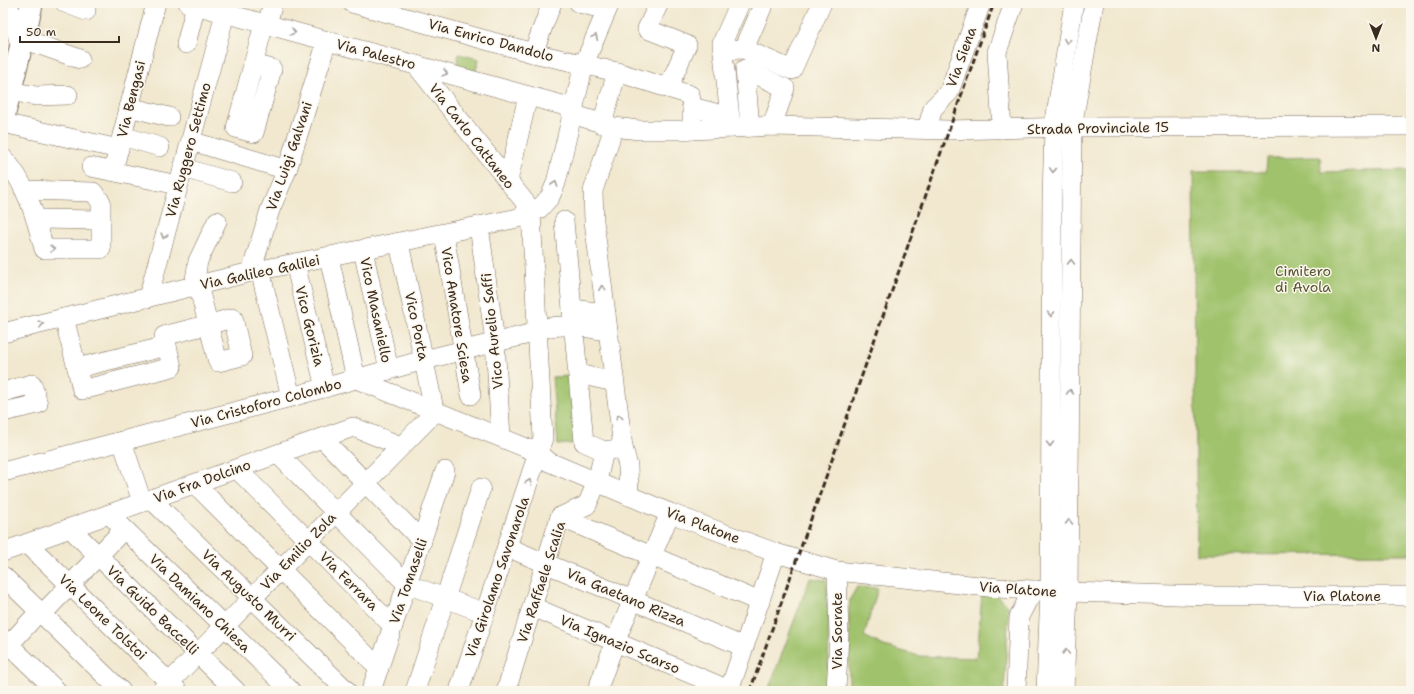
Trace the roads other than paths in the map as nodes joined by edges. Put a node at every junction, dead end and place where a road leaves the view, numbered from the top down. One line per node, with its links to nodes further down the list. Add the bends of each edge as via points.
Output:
1 (8, 3): 23 (street)
2 (32, 3): 23 (main road)
3 (65, 3): 20 (street)
4 (156, 3): 36 (street, Via Bengasi)
5 (272, 3): 21 (street)
6 (352, 3): 27 (street, Via Enrico Dandolo)
7 (552, 3): 27 (street)
8 (579, 3): 18 (street)
9 (658, 3): 32 (street, via 647,29 687,45)
10 (740, 3): 26 (street, via 722,43)
11 (764, 3): 25 (street)
12 (822, 3): 25 (street, via 792,70)
13 (981, 3): 49 (street, Via Siena, via 949,92 933,108)
14 (1014, 3): 50 (street, via 997,52)
15 (1074, 3): 47 (street, one-way to 47)
16 (1094, 3): 47 (street)
17 (192, 4): 19 (street, Via Palestro); 24 (street)
18 (609, 6): 29 (street, one-way to 18)
19 (227, 8): 21 (street, Via Palestro); 52 (street, Via Ruggero Settimo)
20 (86, 11)
21 (265, 24): 22 (street, Via Palestro, one-way to 22); 48 (street, via 253,64 272,69 254,133)
22 (327, 41): 30 (street, Via Palestro); 57 (street, Via Luigi Galvani)
23 (22, 43): 28 (street); 33 (main road)
24 (186, 44)
25 (744, 49): 26 (street)
26 (723, 50): 40 (street)
27 (533, 53): 29 (street, Via Enrico Dandolo)
28 (80, 58)
29 (584, 64): 31 (street, Via Enrico Dandolo); 37 (street)
30 (416, 65): 35 (street, Via Palestro, one-way to 35); 60 (street, Via Carlo Cattaneo)
31 (617, 72): 32 (street, Via Enrico Dandolo); 43 (street)
32 (668, 88): 38 (street, Via Enrico Dandolo, via 690,95)
33 (10, 91): 34 (street, via 36,96); 41 (main road)
34 (68, 95)
35 (528, 96): 37 (street, Via Palestro); 60 (street)
36 (129, 107): 39 (street); 53 (street, Via Bengasi)
37 (571, 107): 43 (street, Via Palestro); 64 (street, one-way to 37, via 550,197 556,183)
38 (692, 107): 40 (street); 51 (street)
39 (169, 117)
40 (730, 118): 46 (street, Strada Provinciale 15); 51 (street, Strada Provinciale 15)
41 (3, 119)
42 (3, 123): 53 (street)
43 (608, 125): 51 (street, Via Palestro); 69 (street, via 593,191)
44 (779, 126): 46 (street, Strada Provinciale 15); 46 (street, via 785,88 745,69); 49 (street, Strada Provinciale 15)
45 (1411, 126): 47 (street, Strada Provinciale 15)
46 (750, 127)
47 (1063, 127): 50 (street, Strada Provinciale 15); 136 (street, via 1052,198)
48 (236, 128)
49 (927, 129): 50 (street, Strada Provinciale 15)
50 (1002, 129)
51 (692, 130)
52 (190, 141): 57 (street); 59 (street, Via Ruggero Settimo)
53 (120, 142): 54 (street); 58 (street, Via Bengasi)
54 (160, 147)
55 (8, 163): 62 (street); 63 (street)
56 (91, 167): 58 (street)
57 (287, 170): 76 (street, Via Luigi Galvani, via 270,210)
58 (113, 171): 59 (street)
59 (181, 176): 61 (street); 78 (street, Via Ruggero Settimo, one-way to 78)
60 (508, 181): 64 (street, Via Carlo Cattaneo)
61 (232, 182)
62 (24, 190): 63 (street); 65 (street)
63 (61, 191): 66 (street, via 93,192 101,202)
64 (530, 210): 68 (street, Via Carlo Cattaneo); 70 (street, Via Galileo Galilei); 83 (street, Via Girolamo Savonarola)
65 (36, 219): 66 (street); 66 (street, one-way to 66, via 44,248 101,249)
66 (101, 220)
67 (217, 221): 77 (street, via 198,261)
68 (564, 221): 69 (street); 80 (street)
69 (594, 221): 81 (street, one-way to 69)
70 (479, 226): 71 (street, Via Galileo Galilei); 85 (street, Vico Aurelio Saffi)
71 (444, 234): 72 (street, Via Galileo Galilei); 86 (street, Vico Amatore Sciesa)
72 (399, 243): 73 (street, Via Galileo Galilei); 87 (street, Vico Porta)
73 (363, 250): 74 (street, Via Galileo Galilei); 88 (street, Vico Masaniello)
74 (329, 257): 75 (street, Via Galileo Galilei); 90 (street)
75 (295, 263): 76 (street, Via Galileo Galilei); 92 (street, Vico Gorizia)
76 (255, 271): 77 (street, Via Galileo Galilei); 95 (street)
77 (196, 285): 78 (street, Via Galileo Galilei); 82 (street)
78 (148, 298): 79 (street, Via Galileo Galilei)
79 (64, 318): 82 (street, via 82,390 172,367 164,336); 84 (street, Via Galileo Galilei, one-way to 79)
80 (573, 318): 81 (street, Via Cristoforo Colombo); 83 (street, Via Cristoforo Colombo); 89 (street)
81 (607, 322): 91 (street)
82 (208, 324): 82 (street, via 233,318 242,356 218,362)
83 (533, 332): 85 (street, Via Cristoforo Colombo); 105 (street, Via Girolamo Savonarola, via 543,438)
84 (3, 333)
85 (495, 342): 86 (street, Via Cristoforo Colombo); 98 (street, Vico Aurelio Saffi)
86 (463, 350): 87 (street, Via Cristoforo Colombo); 94 (street, Vico Amatore Sciesa)
87 (424, 360): 88 (street, Via Cristoforo Colombo); 96 (street, Vico Porta)
88 (389, 370): 90 (street, Via Cristoforo Colombo)
89 (578, 374): 91 (street); 103 (street, via 584,442)
90 (356, 379): 92 (street, Via Cristoforo Colombo); 96 (street, Via Platone)
91 (614, 382): 102 (street, one-way to 91)
92 (325, 388): 95 (street, Via Cristoforo Colombo)
93 (3, 392): 97 (street, via 32,384 38,404)
94 (471, 395)
95 (291, 397): 100 (street, Via Cristoforo Colombo)
96 (435, 410): 98 (street, Via Platone); 101 (street, Via Emilio Zola)
97 (3, 412)
98 (501, 437): 105 (street, Via Platone)
99 (322, 438): 101 (street, Via Fra Dolcino, via 353,427); 104 (street, Via Fra Dolcino); 109 (street)
100 (122, 441): 108 (street, Via Cristoforo Colombo); 114 (street)
101 (401, 446): 109 (street, Via Emilio Zola)
102 (623, 447): 103 (street); 113 (street)
103 (604, 451): 111 (street, Via Raffaele Scalia)
104 (278, 454): 106 (street, Via Fra Dolcino); 115 (street)
105 (535, 455): 111 (street, Via Platone); 124 (street, Via Girolamo Savonarola, one-way to 105)
106 (237, 469): 110 (street, Via Fra Dolcino); 121 (street, Via Ferrara)
107 (445, 471): 122 (street, Via Tomaselli)
108 (3, 472)
109 (365, 482): 115 (street, Via Emilio Zola); 122 (street)
110 (195, 484): 114 (street, Via Fra Dolcino); 130 (street)
111 (596, 485): 113 (street, Via Platone); 118 (street, Via Raffaele Scalia, via 587,505)
112 (482, 488): 139 (street)
113 (634, 498): 116 (street, Via Platone)
114 (146, 501): 117 (street, Via Fra Dolcino); 138 (street, Via Augusto Murri)
115 (336, 512): 121 (street, Via Emilio Zola); 134 (street)
116 (670, 513): 126 (street, Via Platone); 128 (street)
117 (109, 514): 119 (street, Via Fra Dolcino); 120 (street, Via Damiano Chiesa)
118 (560, 517): 128 (street); 129 (street, Via Raffaele Scalia)
119 (70, 528): 123 (street, Via Fra Dolcino); 127 (street, Via Guido Baccelli)
120 (124, 529): 127 (street); 146 (street, Via Damiano Chiesa)
121 (308, 540): 130 (street, Via Emilio Zola); 147 (street, Via Ferrara)
122 (422, 541): 134 (street, Via Tomaselli)
123 (28, 544): 125 (street, Via Fra Dolcino); 133 (street, Via Leone Tolstoi)
124 (507, 547): 129 (street, Via Gaetano Rizza); 144 (street, Via Girolamo Savonarola)
125 (3, 552)
126 (776, 553): 131 (street, Via Platone); 141 (street)
127 (98, 556): 133 (street); 151 (street, Via Guido Baccelli)
128 (652, 556): 140 (street); 141 (street)
129 (545, 563): 140 (street, Via Gaetano Rizza); 142 (street, Via Raffaele Scalia)
130 (280, 569): 138 (street, Via Emilio Zola); 152 (street)
131 (837, 571): 135 (street, Via Platone); 165 (street, Via Socrate, via 839,635)
132 (3, 576): 143 (street)
133 (69, 584): 143 (street, via 47,609); 153 (street, Via Leone Tolstoi)
134 (407, 584): 139 (street); 147 (street, Via Tomaselli)
135 (998, 588): 136 (street, Via Platone); 145 (street, via 1012,600)
136 (1051, 591): 137 (street, Via Platone, via 1211,596); 145 (street, via 1027,601); 167 (street); 168 (street, one-way to 136)
137 (1411, 596)
138 (252, 598): 146 (street, Via Emilio Zola); 158 (street, Via Augusto Murri)
139 (446, 599): 144 (street); 160 (street)
140 (634, 600): 149 (street); 150 (street, Via Gaetano Rizza)
141 (760, 602): 150 (street)
142 (533, 607): 149 (street, Via Ignazio Scarso); 162 (street, Via Raffaele Scalia)
143 (41, 612): 148 (street); 155 (street)
144 (485, 613): 161 (street, Via Girolamo Savonarola)
145 (1019, 617): 166 (street)
146 (225, 626): 151 (street, Via Emilio Zola); 157 (street, Via Damiano Chiesa)
147 (393, 626): 152 (street, Via Tomaselli)
148 (6, 642): 154 (street)
149 (615, 642): 163 (street); 164 (street, Via Ignazio Scarso)
150 (744, 647): 164 (street)
151 (198, 654): 153 (street, Via Emilio Zola); 156 (street, Via Guido Baccelli)
152 (379, 668): 159 (street, Via Tomaselli)
153 (170, 688)
154 (57, 691)
155 (121, 691)
156 (236, 691)
157 (291, 691)
158 (347, 691)
159 (371, 691)
160 (415, 691)
161 (458, 691)
162 (506, 691)
163 (597, 691)
164 (729, 691)
165 (836, 691)
166 (1016, 691)
167 (1046, 691)
168 (1064, 691)

